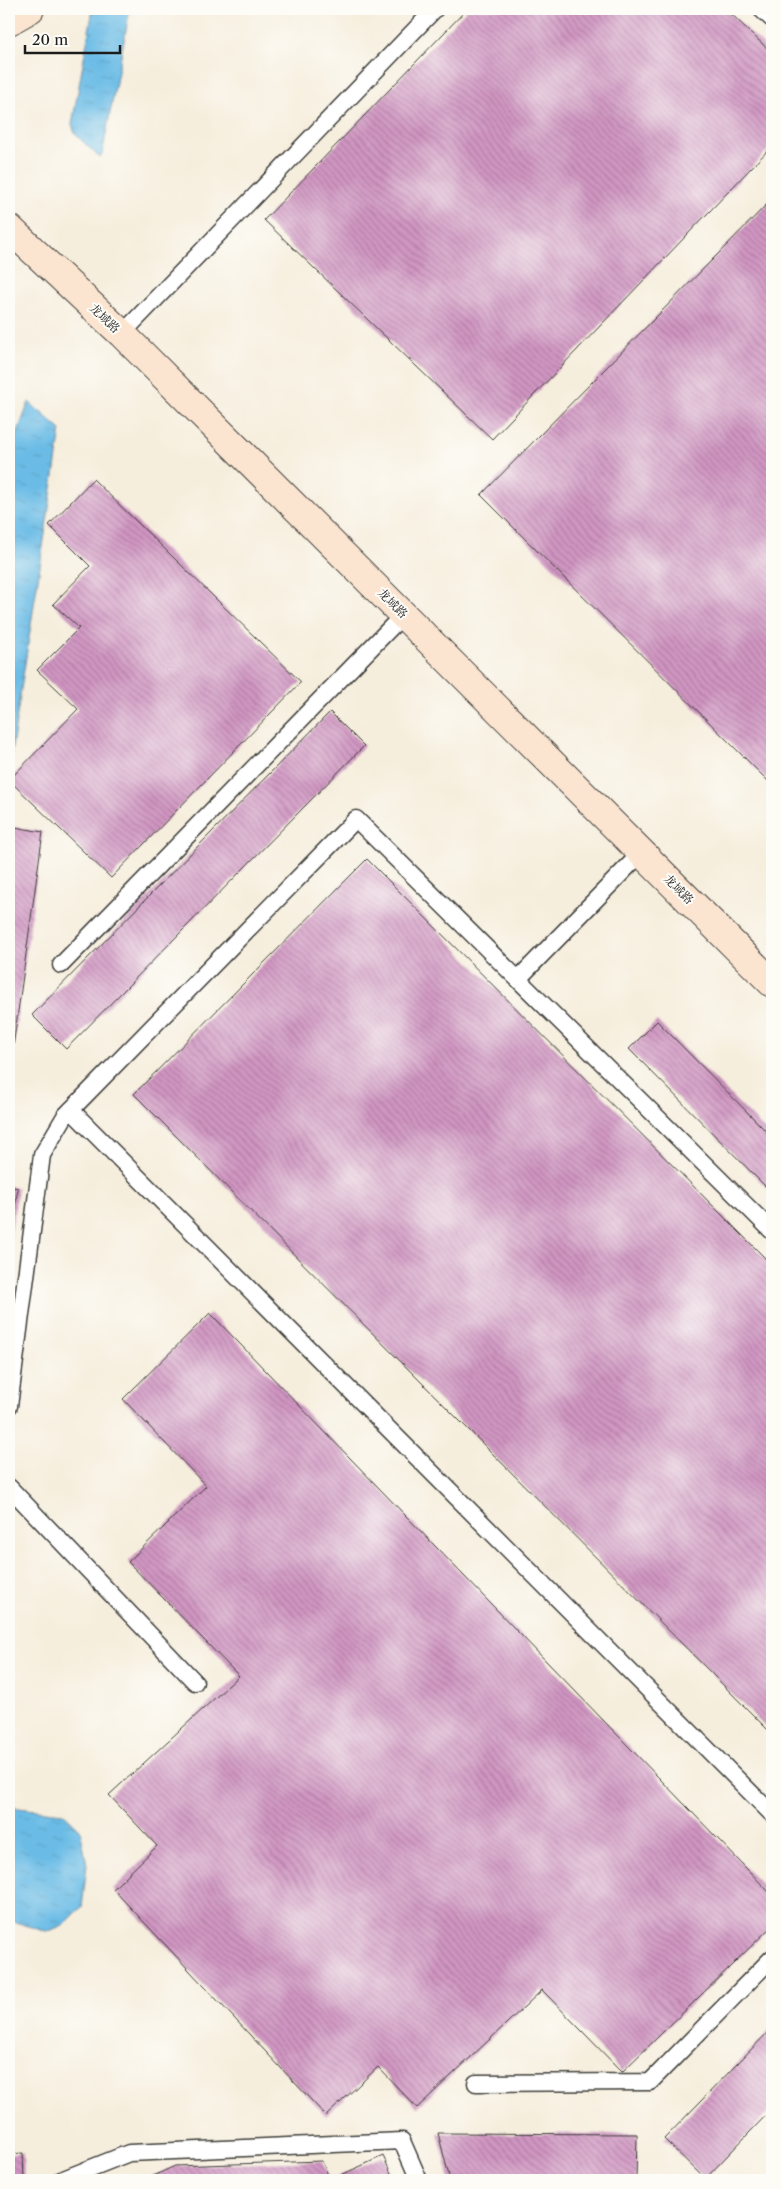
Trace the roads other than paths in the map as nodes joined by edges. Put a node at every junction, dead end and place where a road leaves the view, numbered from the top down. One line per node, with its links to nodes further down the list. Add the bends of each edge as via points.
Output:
1 (30, 9): 5 (street)
2 (435, 9): 7 (lane)
3 (761, 9): 4 (lane)
4 (772, 19)
5 (9, 21)
6 (9, 228): 7 (street, 龙域路)
7 (122, 334): 8 (street, 龙域路)
8 (404, 614): 9 (street, 龙域路); 10 (lane)
9 (642, 852): 11 (lane); 12 (street, 龙域路)
10 (60, 965)
11 (518, 979): 13 (lane, via 356,819); 14 (lane)
12 (772, 982)
13 (71, 1110): 15 (lane, via 42,1155); 18 (lane)
14 (772, 1231)
15 (9, 1406)
16 (9, 1487): 17 (lane)
17 (194, 1682)
18 (772, 1814)
19 (772, 1958): 20 (lane, via 650,2082)
20 (476, 2083)
21 (61, 2180): 22 (lane, via 129,2153 402,2141)
22 (419, 2180)

